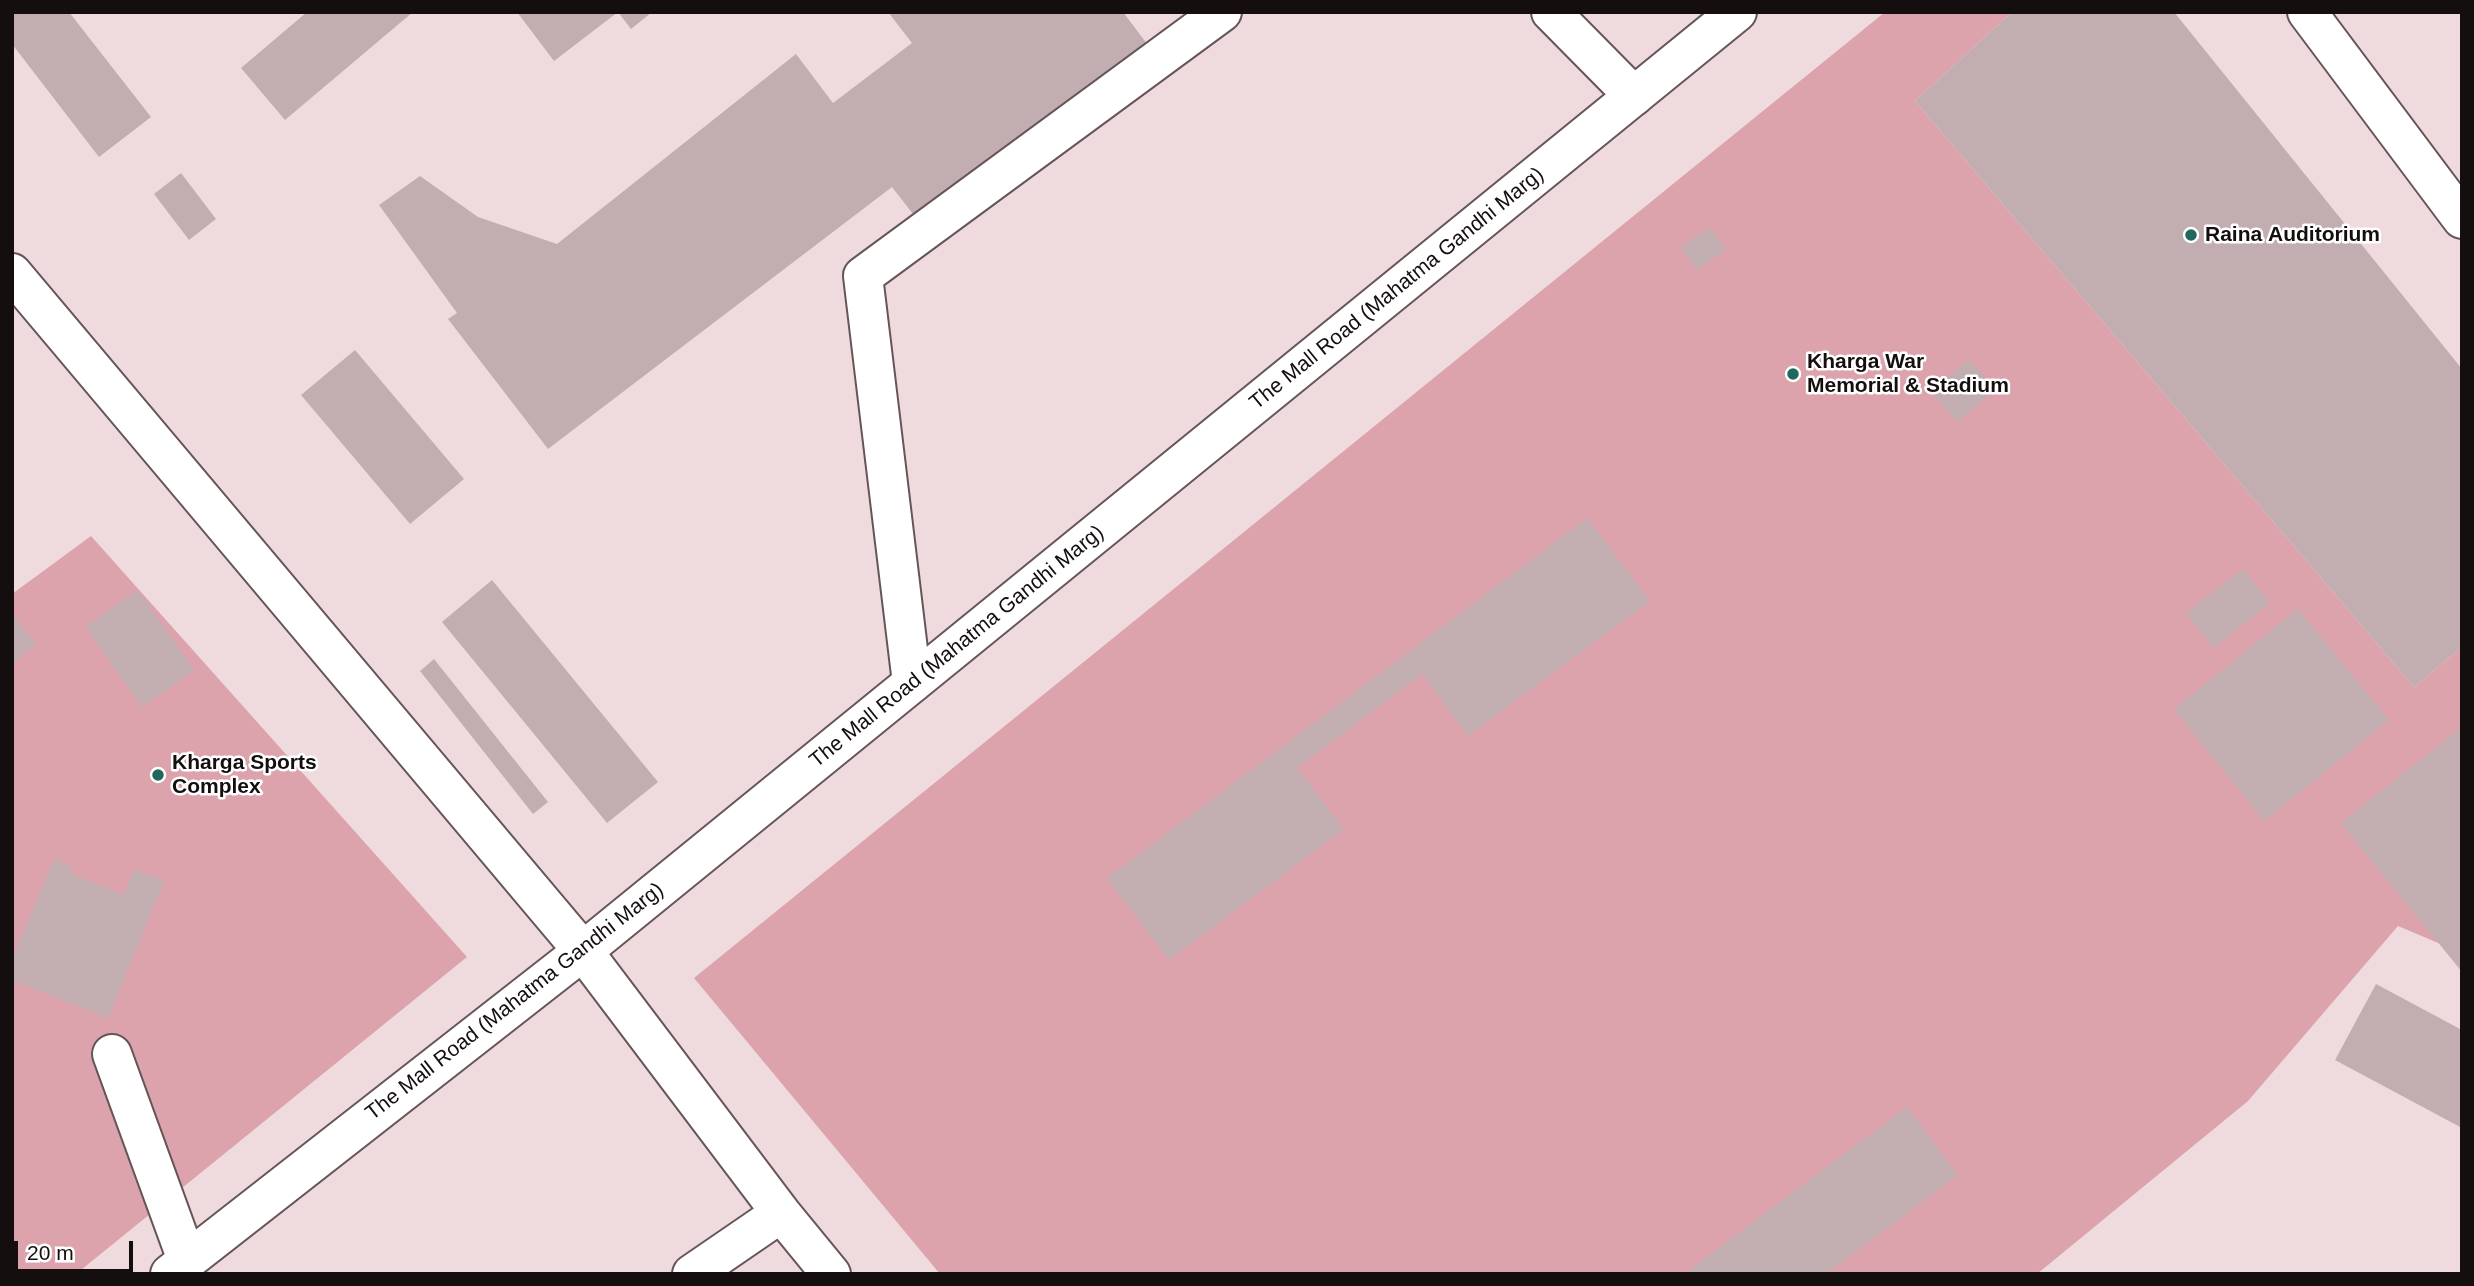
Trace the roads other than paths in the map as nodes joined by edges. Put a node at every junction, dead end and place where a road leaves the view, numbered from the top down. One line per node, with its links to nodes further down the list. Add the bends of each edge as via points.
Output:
1 (1222, 12): 8 (street, via 863,276)
2 (1551, 12): 5 (street)
3 (1737, 12): 5 (street, The Mall Road (Mahatma Gandhi Marg))
4 (2307, 12): 6 (street)
5 (1634, 96): 8 (street, The Mall Road (Mahatma Gandhi Marg))
6 (2462, 219)
7 (12, 273): 9 (street)
8 (912, 683): 9 (street, The Mall Road (Mahatma Gandhi Marg))
9 (583, 951): 11 (street); 12 (street, The Mall Road (Mahatma Gandhi Marg))
10 (112, 1054): 12 (street)
11 (781, 1213): 13 (street); 14 (street)
12 (178, 1267)
13 (692, 1274)
14 (831, 1274)

